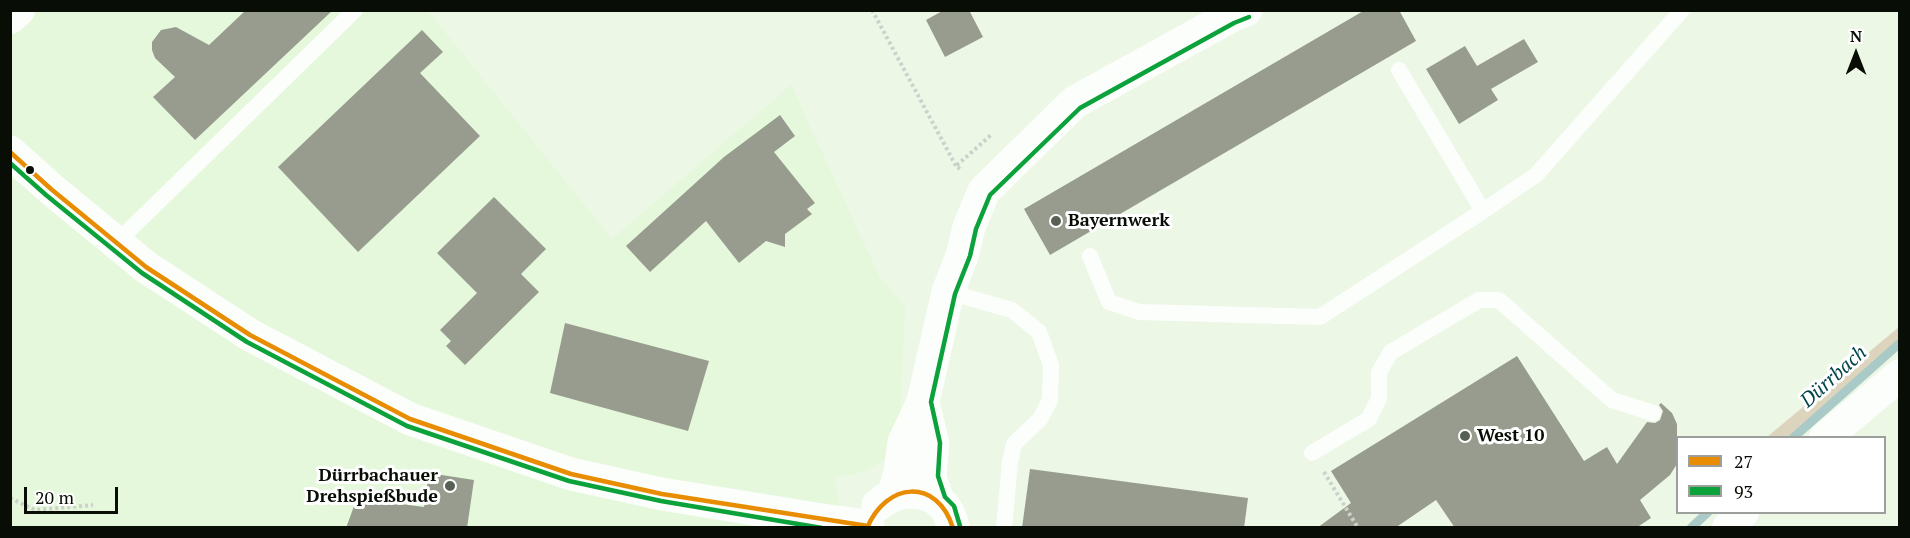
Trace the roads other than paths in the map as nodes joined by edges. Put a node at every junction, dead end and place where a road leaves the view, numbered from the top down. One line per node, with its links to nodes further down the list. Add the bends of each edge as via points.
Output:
1 (18, 10): 5 (street)
2 (355, 10): 9 (lane)
3 (1246, 10): 11 (street, via 1074,102 984,191)
4 (1682, 10): 8 (lane, via 1536,175)
5 (10, 18)
6 (1400, 70): 8 (lane)
7 (10, 152): 9 (street)
8 (1483, 211): 10 (lane, via 1320,317 1139,312 1109,302)
9 (117, 243): 20 (street, via 146,267 250,335 410,419 571,474 662,494)
10 (1090, 256)
11 (948, 292): 13 (street); 21 (lane, via 1012,310 1039,332 1051,365 1050,400 1040,419 1014,444)
12 (1899, 375): 15 (street)
13 (923, 402): 17 (street, via 904,442); 18 (street, via 933,444 930,477)
14 (1653, 413): 16 (lane, via 1612,400 1498,300 1479,300 1391,352 1380,372 1380,398 1369,419)
15 (1827, 436)
16 (1312, 453)
17 (893, 495): 18 (street, via 914,491 927,494); 20 (street, via 877,507)
18 (945, 514)
19 (1742, 514): 22 (street)
20 (868, 527)
21 (1004, 528)
22 (1728, 528)

